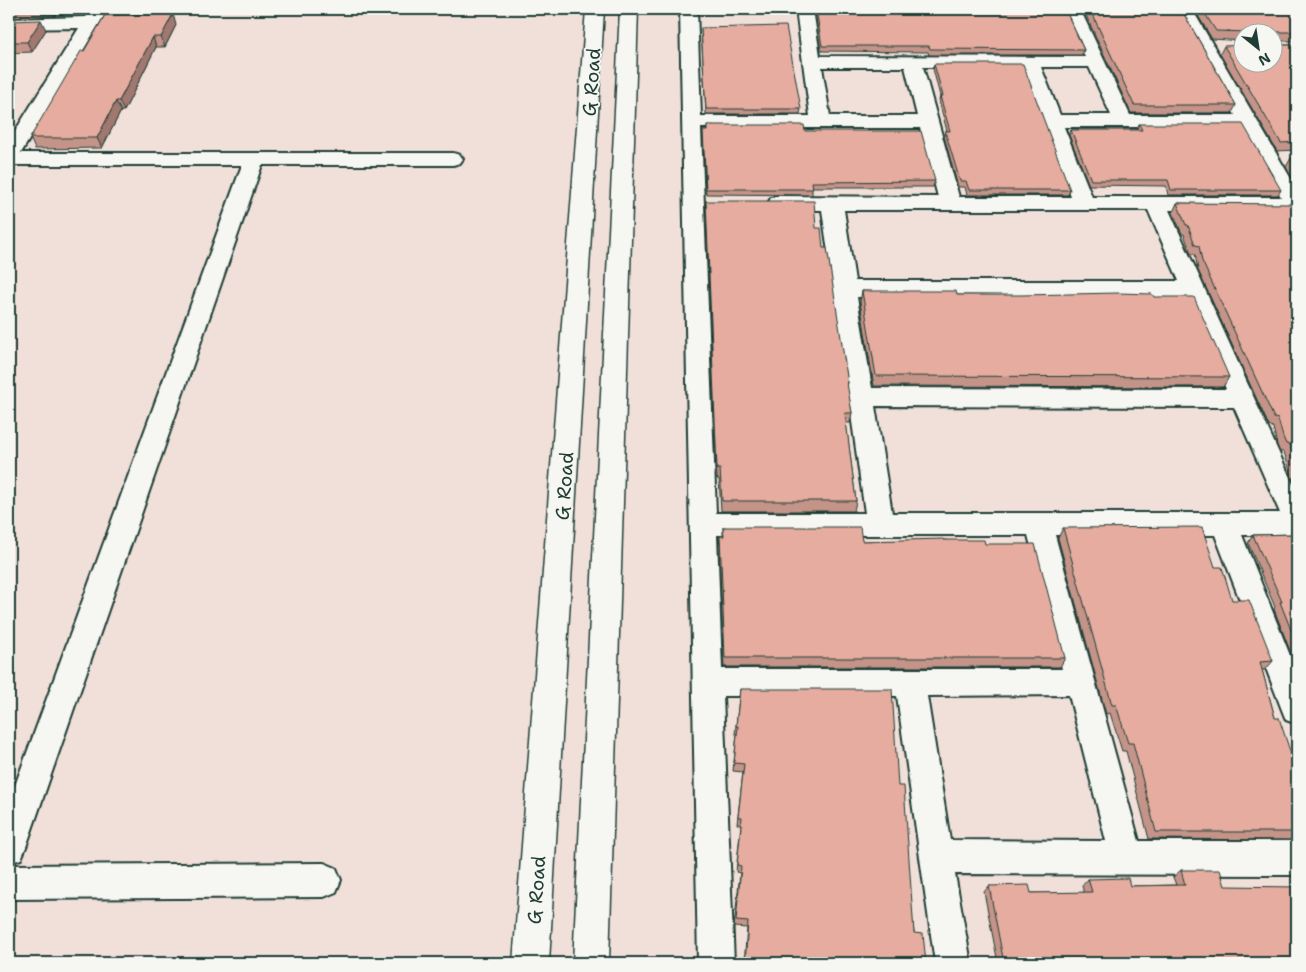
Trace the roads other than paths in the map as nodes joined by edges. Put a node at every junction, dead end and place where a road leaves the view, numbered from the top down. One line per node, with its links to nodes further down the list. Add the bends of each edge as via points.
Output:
1 (595, 9): 47 (street, G Road)
2 (629, 9): 48 (street, G Road)
3 (688, 9): 16 (street)
4 (804, 9): 9 (street)
5 (1072, 9): 12 (street)
6 (1184, 9): 15 (street, via 1215,46)
7 (95, 15): 8 (street); 19 (street)
8 (9, 24)
9 (812, 62): 10 (street); 17 (street)
10 (913, 62): 11 (street); 18 (street)
11 (1030, 62): 12 (street); 13 (street)
12 (1096, 62): 14 (street)
13 (1052, 121): 14 (street); 25 (street)
14 (1123, 121): 15 (street)
15 (1248, 121): 27 (street, via 1279,158)
16 (691, 122): 17 (street); 33 (street, via 703,204)
17 (821, 122): 18 (street)
18 (929, 122): 24 (street)
19 (9, 158): 20 (street)
20 (254, 159): 21 (street); 41 (street)
21 (453, 159)
22 (762, 204): 23 (street)
23 (832, 204): 24 (street); 28 (street)
24 (950, 204): 25 (street)
25 (1084, 204): 26 (street)
26 (1156, 204): 27 (street); 29 (street)
27 (1296, 206)
28 (844, 289): 29 (street); 30 (street)
29 (1194, 289): 31 (street)
30 (861, 397): 31 (street); 34 (street)
31 (1242, 398): 32 (street)
32 (1297, 523): 36 (street)
33 (703, 524): 34 (street); 37 (street)
34 (880, 524): 35 (street)
35 (1039, 524): 36 (street); 39 (street)
36 (1224, 524): 40 (street)
37 (708, 682): 38 (street); 49 (street)
38 (910, 682): 39 (street); 42 (street)
39 (1080, 682): 43 (street)
40 (1294, 693)
41 (9, 847)
42 (936, 857): 43 (street); 50 (street)
43 (1127, 858): 44 (street)
44 (1297, 858)
45 (324, 880): 46 (street)
46 (9, 882)
47 (531, 963)
48 (591, 963)
49 (716, 963)
50 (953, 963)

